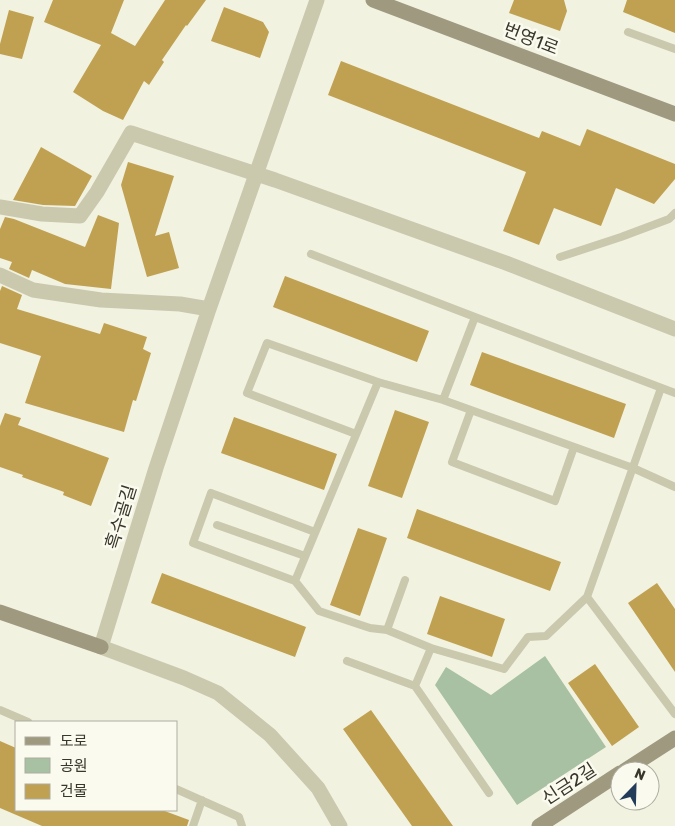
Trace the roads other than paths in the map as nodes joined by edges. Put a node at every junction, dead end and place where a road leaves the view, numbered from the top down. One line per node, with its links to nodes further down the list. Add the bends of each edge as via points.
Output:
1 (317, 0): 6 (street, 흑수골길)
2 (373, 0): 5 (main road, 번영1로)
3 (628, 32): 4 (lane)
4 (675, 49)
5 (675, 114)
6 (257, 174): 7 (street, via 131,133 80,216); 12 (street, 흑수골길); 14 (street, via 506,262)
7 (0, 207)
8 (675, 213): 10 (lane, via 669,219)
9 (311, 254): 13 (lane)
10 (560, 257)
11 (0, 275): 12 (street, via 33,290 101,300 180,304)
12 (209, 309): 32 (street, 흑수골길)
13 (475, 317): 16 (lane); 18 (lane)
14 (675, 328)
15 (378, 382): 18 (lane); 20 (lane); 20 (lane, via 267,343 247,393)
16 (661, 388): 17 (lane); 22 (lane)
17 (675, 393)
18 (443, 400): 19 (lane)
19 (471, 410): 21 (lane); 21 (lane, via 452,462 555,501)
20 (356, 434): 25 (lane)
21 (574, 447): 22 (lane)
22 (633, 468): 23 (lane); 29 (lane)
23 (675, 487)
24 (217, 525): 26 (lane)
25 (314, 532): 26 (lane); 28 (lane, via 211,493 192,543)
26 (305, 556): 28 (lane)
27 (405, 580): 31 (lane)
28 (295, 581): 31 (lane, via 319,611)
29 (587, 597): 33 (lane, via 546,636 528,637 504,669); 37 (lane)
30 (0, 612): 32 (main road)
31 (386, 630): 33 (lane)
32 (101, 647): 47 (street, via 218,693 270,735 318,788)
33 (430, 648): 35 (lane)
34 (347, 661): 35 (lane)
35 (415, 686): 43 (lane)
36 (0, 710): 38 (lane)
37 (675, 714)
38 (26, 721)
39 (675, 738): 40 (main road, 신금2길)
40 (639, 761)
41 (610, 780): 48 (main road, 신금2길)
42 (178, 790): 44 (lane)
43 (489, 793)
44 (202, 800): 45 (lane); 46 (lane, via 239,817)
45 (192, 826)
46 (242, 826)
47 (340, 826)
48 (539, 826)

